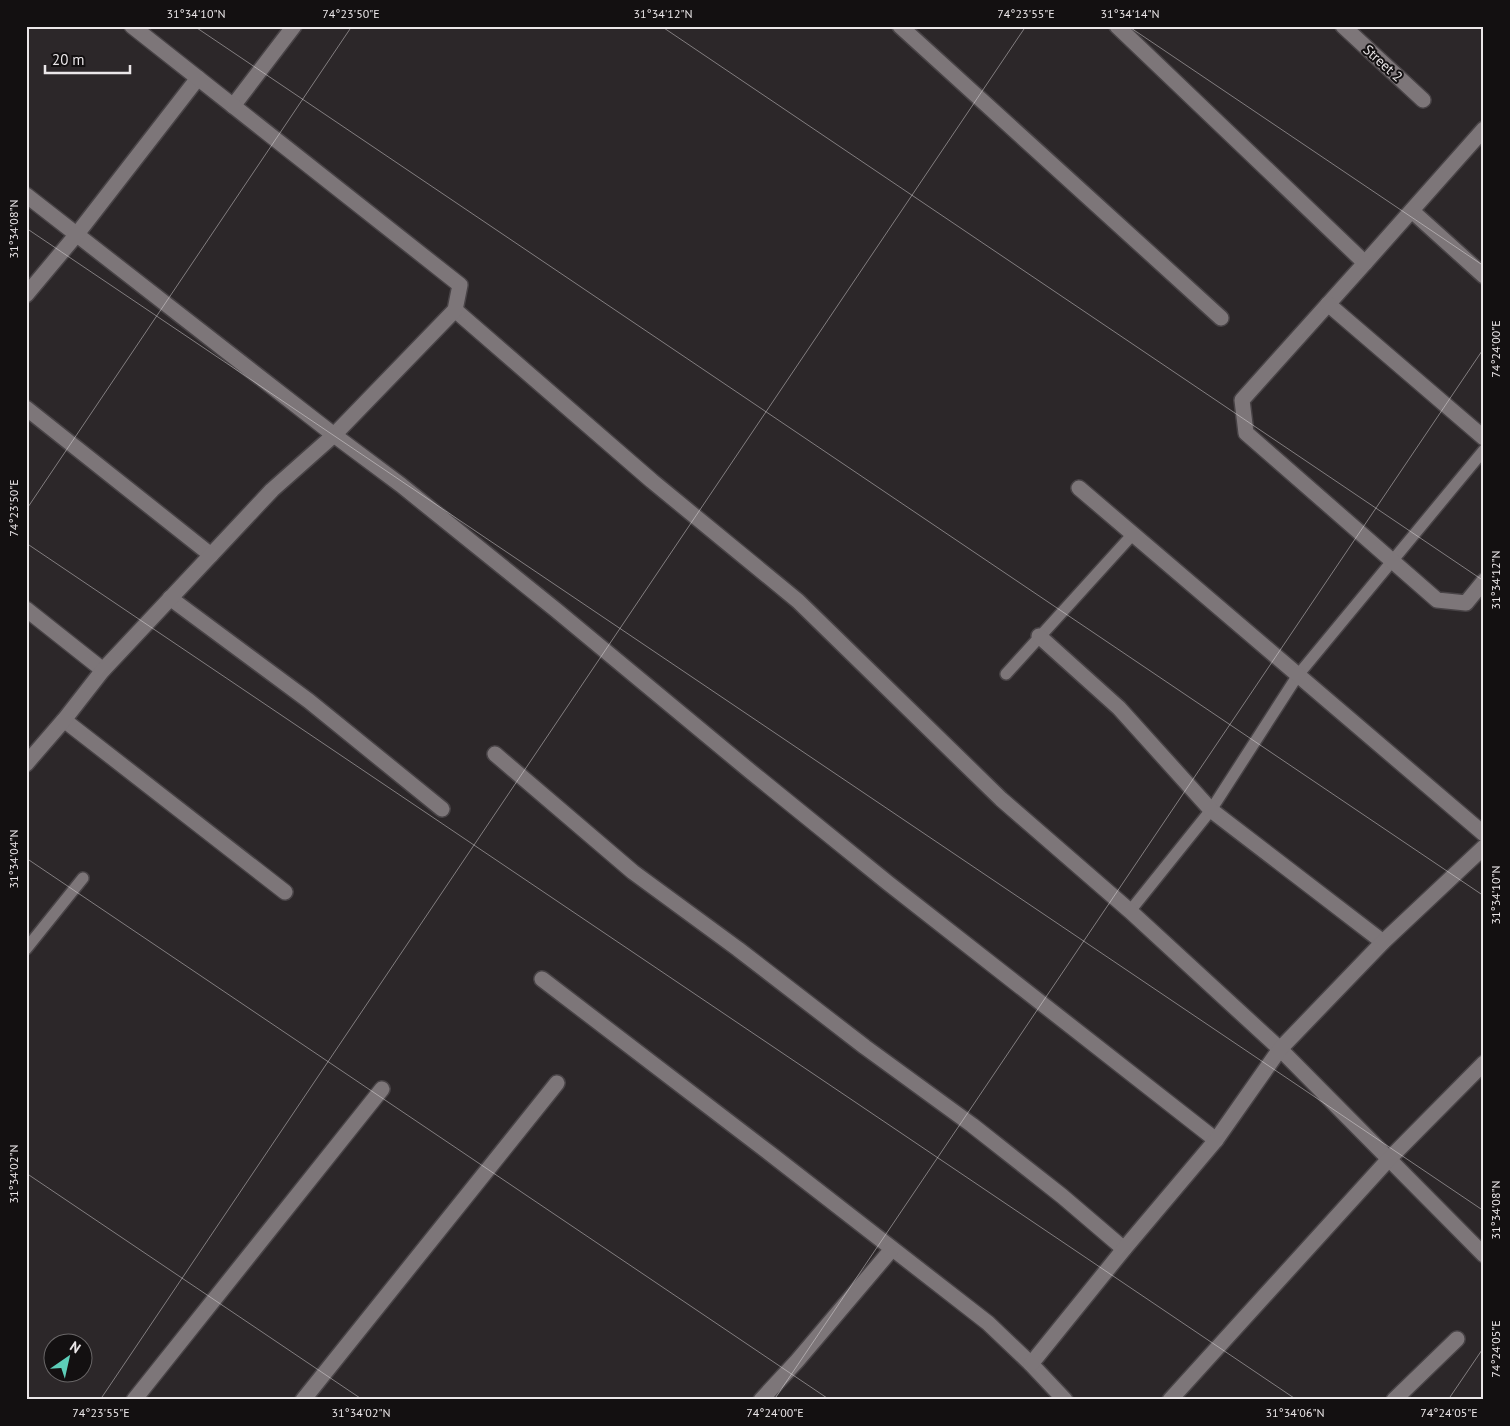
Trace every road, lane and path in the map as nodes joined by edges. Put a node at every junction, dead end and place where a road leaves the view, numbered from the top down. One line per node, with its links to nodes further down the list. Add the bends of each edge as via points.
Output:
1 (132, 26): 6 (street)
2 (294, 26): 8 (street)
3 (900, 26): 18 (street)
4 (1343, 26): 7 (street, Street 2)
5 (1123, 28): 13 (street)
6 (198, 78): 8 (street); 12 (street)
7 (1424, 100)
8 (233, 106): 17 (street, via 460,285)
9 (1484, 129): 11 (street)
10 (26, 195): 12 (street)
11 (1412, 211): 13 (street); 14 (street)
12 (77, 234): 15 (street); 20 (street)
13 (1365, 264): 16 (street)
14 (1484, 276)
15 (26, 295)
16 (1328, 304): 21 (street); 26 (street, via 1242,400 1246,433)
17 (455, 310): 20 (street); 43 (street, via 652,481 798,601 1001,800)
18 (1221, 318)
19 (26, 408): 25 (street)
20 (334, 435): 25 (street, via 272,490); 51 (street, via 556,610 888,883)
21 (1484, 438)
22 (1484, 450): 26 (lane)
23 (1079, 488): 24 (street)
24 (1132, 534): 30 (lane); 33 (street)
25 (211, 555): 28 (street)
26 (1391, 561): 27 (street, via 1436,600 1466,603); 33 (lane)
27 (1484, 581)
28 (170, 598): 31 (street); 37 (street, via 308,701)
29 (26, 609): 31 (street)
30 (1040, 636): 32 (lane); 38 (street, via 1119,708)
31 (103, 670): 34 (street)
32 (1006, 674)
33 (1298, 675): 38 (lane); 39 (street)
34 (64, 720): 36 (street); 42 (street)
35 (495, 754): 54 (street, via 633,872 972,1125)
36 (26, 764)
37 (442, 809)
38 (1212, 810): 43 (lane); 44 (street)
39 (1484, 834)
40 (1484, 847): 44 (street)
41 (83, 878): 45 (lane)
42 (285, 892)
43 (1130, 911): 47 (street)
44 (1383, 942): 47 (street)
45 (26, 949)
46 (542, 978): 53 (street)
47 (1280, 1049): 51 (street); 52 (street)
48 (1484, 1063): 52 (street)
49 (557, 1083): 59 (street)
50 (382, 1089): 58 (street)
51 (1216, 1140): 54 (street)
52 (1388, 1160): 55 (street); 62 (street)
53 (892, 1249): 57 (street, via 988,1323); 60 (street)
54 (1124, 1249): 57 (street)
55 (1484, 1255)
56 (1457, 1339): 63 (street)
57 (1031, 1364): 61 (street)
58 (134, 1400)
59 (303, 1400)
60 (761, 1400)
61 (1064, 1400)
62 (1170, 1400)
63 (1394, 1400)

